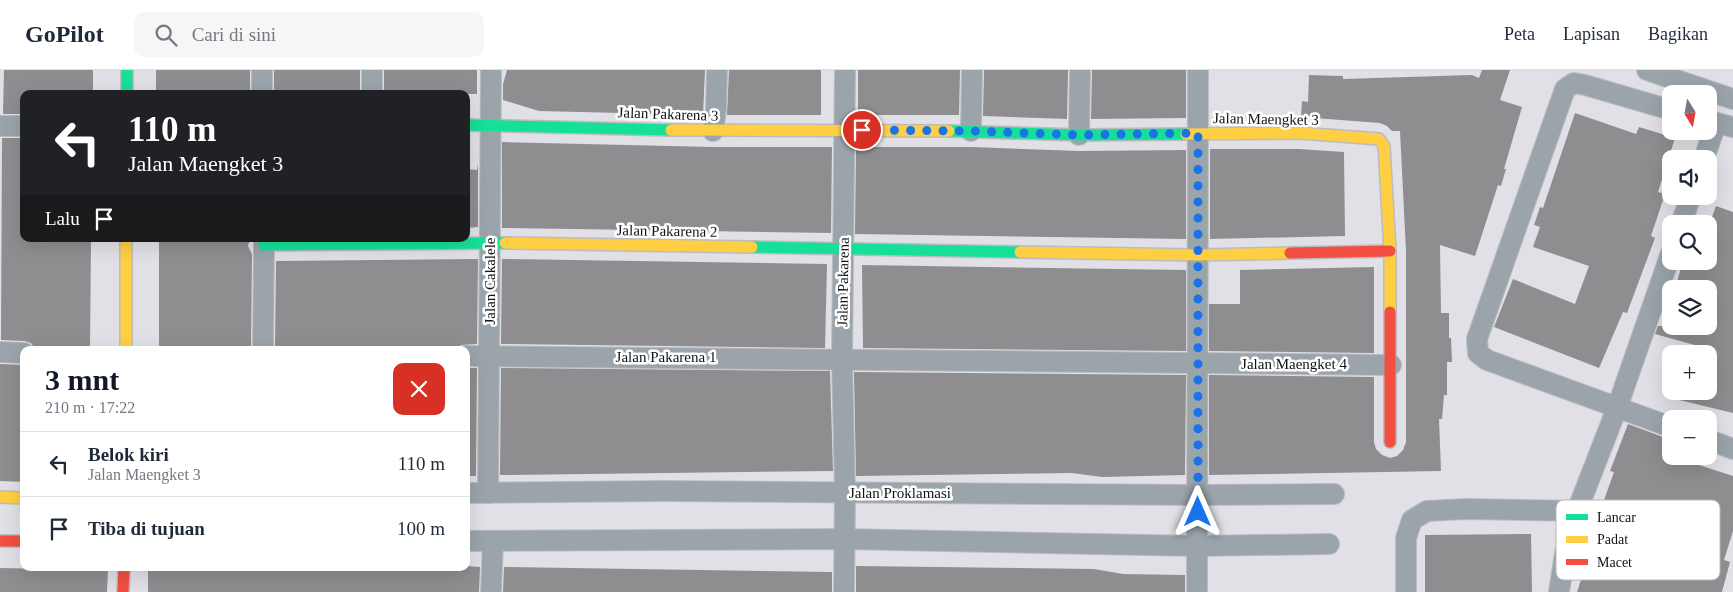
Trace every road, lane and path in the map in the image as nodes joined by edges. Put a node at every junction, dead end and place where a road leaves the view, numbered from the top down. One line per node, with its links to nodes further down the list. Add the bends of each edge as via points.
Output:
1 (127, 70): 11 (street)
2 (262, 70): 12 (street)
3 (372, 70): 13 (street)
4 (491, 70): 18 (street, Jalan Cakalele)
5 (717, 70): 22 (street)
6 (845, 70): 21 (street, Jalan Pakarena)
7 (972, 70): 23 (street)
8 (1080, 70): 25 (street)
9 (1198, 70): 24 (street)
10 (1647, 70): 14 (street)
11 (127, 90)
12 (262, 90)
13 (372, 90)
14 (1733, 98)
15 (1662, 107): 43 (street, via 1586,84 1574,84 1565,89 1477,339 1478,353 1487,360)
16 (1719, 124): 26 (street)
17 (470, 125): 18 (street, Jalan Pakarena 3)
18 (491, 125): 22 (street, Jalan Pakarena 3); 29 (street, Jalan Cakalele)
19 (0, 126): 20 (street)
20 (20, 126)
21 (844, 130): 22 (street, Jalan Pakarena 3); 23 (street, Jalan Maengket 3); 30 (street, Jalan Pakarena)
22 (713, 131)
23 (971, 131): 25 (street, Jalan Maengket 3)
24 (1198, 133): 25 (street, Jalan Maengket 3); 31 (street, Jalan Maengket 3, via 1300,133 1379,139 1384,146); 32 (street)
25 (1079, 135)
26 (1708, 150)
27 (126, 242): 34 (street)
28 (264, 242): 29 (street, Jalan Pakarena 2); 35 (street)
29 (490, 243): 30 (street, Jalan Pakarena 2); 39 (street, Jalan Cakalele)
30 (844, 249): 32 (street, Jalan Pakarena 2); 40 (street, Jalan Pakarena)
31 (1390, 251): 32 (street, Jalan Pakarena 2); 42 (street)
32 (1198, 255): 41 (street)
33 (1665, 270): 43 (street)
34 (126, 346)
35 (263, 346)
36 (0, 352): 37 (street)
37 (20, 353)
38 (470, 356): 39 (street, Jalan Pakarena 1)
39 (489, 356): 40 (street, Jalan Pakarena 1); 49 (street, Jalan Cakalele)
40 (842, 359): 41 (street, Jalan Pakarena 1); 50 (street, Jalan Pakarena)
41 (1198, 364): 42 (street, Jalan Maengket 4); 52 (street)
42 (1391, 365): 45 (street)
43 (1617, 408): 44 (street); 55 (street)
44 (1662, 424)
45 (1390, 442)
46 (1717, 443): 47 (street)
47 (1733, 448)
48 (470, 493): 49 (street, Jalan Proklamasi)
49 (488, 493): 50 (street, Jalan Proklamasi)
50 (845, 493): 52 (street, Jalan Proklamasi); 57 (street, Jalan Pakarena)
51 (1334, 494): 52 (street, Jalan Proklamasi)
52 (1197, 495): 63 (street)
53 (0, 497): 54 (street)
54 (20, 498)
55 (1581, 500)
56 (1556, 510): 69 (street, via 1466,508 1427,511 1412,520 1406,538)
57 (844, 539): 58 (street); 63 (street); 67 (street, Jalan Pakarena)
58 (493, 540): 61 (street); 66 (street)
59 (0, 541): 60 (street)
60 (20, 541)
61 (470, 541)
62 (1329, 544): 63 (street)
63 (1198, 546): 68 (street)
64 (124, 571): 65 (street)
65 (122, 592)
66 (492, 592)
67 (844, 592)
68 (1197, 592)
69 (1406, 592)

